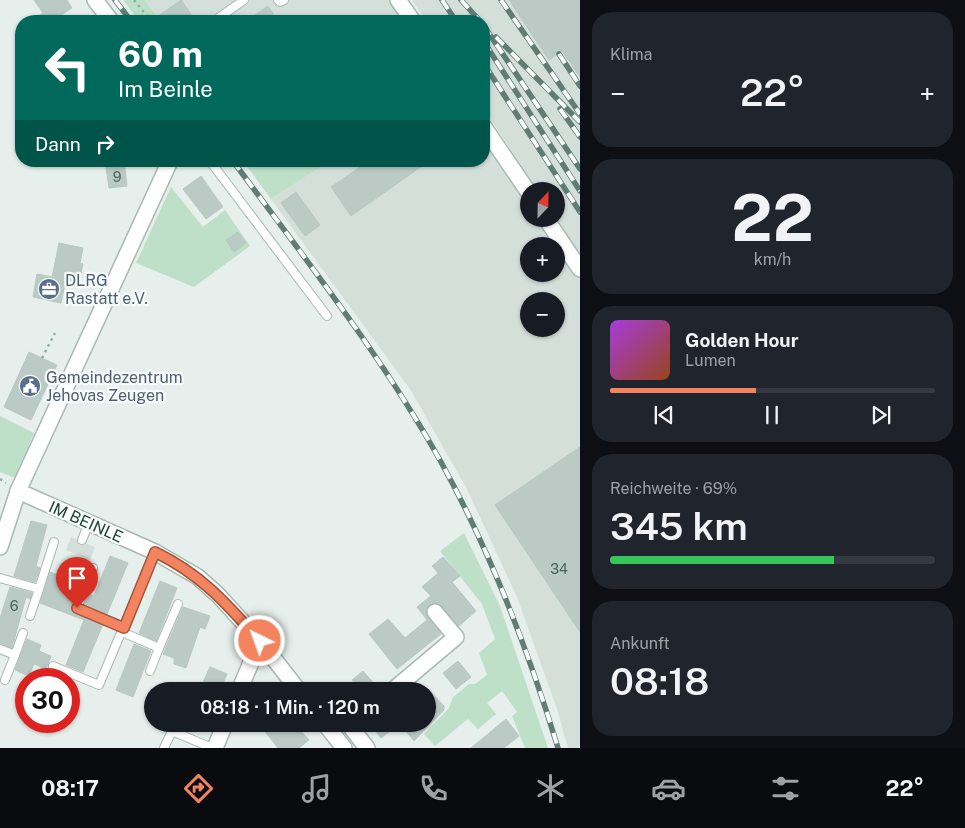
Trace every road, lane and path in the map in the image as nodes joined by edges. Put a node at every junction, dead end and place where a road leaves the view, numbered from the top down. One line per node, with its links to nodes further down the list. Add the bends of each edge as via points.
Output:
1 (95, 0): 7 (street)
2 (134, 0): 8 (path)
3 (244, 0): 9 (lane)
4 (278, 0): 5 (lane)
5 (284, 0)
6 (398, 0): 10 (street)
7 (106, 15)
8 (145, 15)
9 (223, 15)
10 (409, 15)
11 (490, 136): 14 (street)
12 (167, 167): 20 (street, via 82,339)
13 (215, 167): 17 (lane)
14 (522, 182)
15 (552, 228): 16 (street)
16 (580, 269)
17 (327, 316)
18 (55, 333): 19 (path)
19 (42, 358)
20 (18, 490): 21 (street, IM BEINLE); 24 (street)
21 (90, 523): 22 (lane); 25 (street, IM BEINLE)
22 (82, 540)
23 (54, 542): 28 (lane)
24 (0, 547)
25 (155, 552): 32 (lane); 34 (street, IM BEINLE, via 198,577)
26 (94, 568): 32 (lane, via 77,608)
27 (0, 578): 28 (lane)
28 (39, 589): 31 (lane)
29 (178, 604): 35 (lane)
30 (435, 612): 43 (street, via 456,637)
31 (30, 616)
32 (123, 630): 35 (lane); 38 (lane, via 99,685)
33 (23, 633): 37 (lane)
34 (260, 641): 41 (street); 42 (street, IM BEINLE)
35 (160, 648): 39 (lane)
36 (0, 649): 37 (lane)
37 (15, 655): 40 (lane)
38 (53, 666)
39 (150, 670)
40 (5, 680)
41 (243, 682)
42 (292, 682)
43 (403, 682)
44 (171, 732): 49 (lane)
45 (183, 732): 50 (lane)
46 (221, 732): 50 (street)
47 (331, 732): 51 (street)
48 (356, 732): 52 (street)
49 (164, 748)
50 (214, 748)
51 (344, 748)
52 (367, 748)

